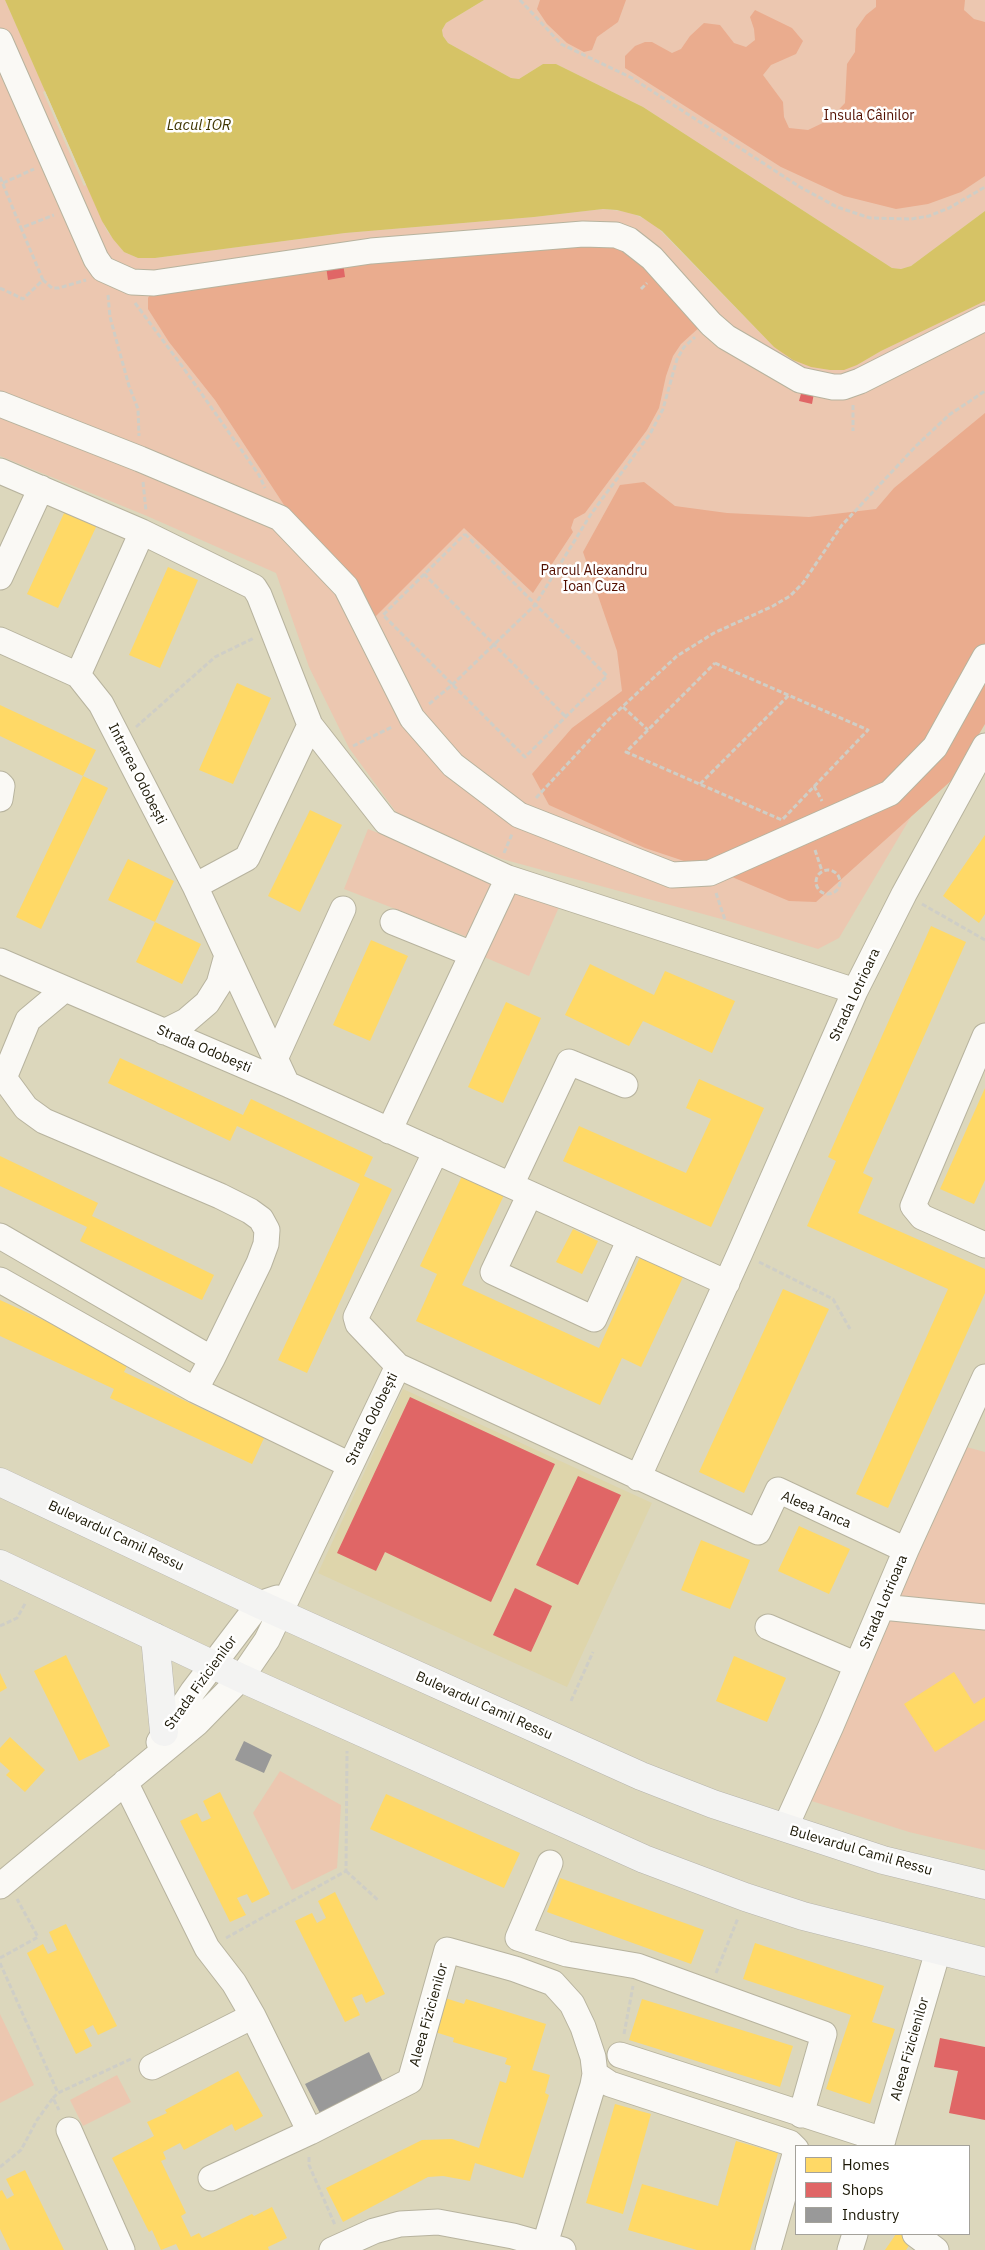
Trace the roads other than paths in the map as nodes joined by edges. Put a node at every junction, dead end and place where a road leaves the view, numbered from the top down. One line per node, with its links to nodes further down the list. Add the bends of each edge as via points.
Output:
1 (0, 41): 2 (street, via 96,259 113,275 132,282 154,283 371,252 616,235 629,240 652,258 726,337 811,384 843,387)
2 (985, 318)
3 (0, 404): 9 (street, via 280,518 346,587 412,718 452,765 519,815 672,875 710,873 890,793 935,747)
4 (0, 470): 5 (street)
5 (41, 488): 6 (street); 7 (street)
6 (142, 532): 10 (street); 11 (street, via 254,587 260,595)
7 (0, 577)
8 (0, 640): 10 (street, Intrarea Odobești)
9 (985, 657)
10 (78, 676): 16 (street, Intrarea Odobești, via 101,704)
11 (310, 725): 15 (street, via 386,822); 16 (street, via 247,858)
12 (985, 746): 23 (street, Strada Lotrioara)
13 (0, 784): 14 (street)
14 (0, 799)
15 (508, 878): 19 (street); 23 (street)
16 (195, 886): 20 (street, Intrarea Odobești)
17 (343, 909): 26 (street)
18 (393, 922): 19 (street)
19 (472, 954): 30 (street)
20 (227, 955): 24 (street, via 219,984 207,1003); 26 (street, Intrarea Odobești)
21 (0, 961): 22 (street, Strada Odobești)
22 (65, 989): 24 (street, Strada Odobești); 27 (street, via 28,1020)
23 (855, 991): 37 (street, Strada Lotrioara)
24 (164, 1032): 28 (street, Strada Odobești)
25 (985, 1036): 35 (street, via 913,1206 922,1217)
26 (275, 1059): 28 (street, Intrarea Odobești)
27 (2, 1079): 38 (street, via 26,1108 44,1121 220,1196 261,1219 266,1230 264,1250)
28 (287, 1084): 30 (street, Strada Odobești)
29 (625, 1085): 32 (street, via 569,1062)
30 (389, 1130): 31 (street, Strada Odobești)
31 (436, 1151): 32 (street, Strada Odobești); 39 (street, Strada Odobești, via 356,1317 358,1324)
32 (521, 1190): 34 (street, Strada Odobești); 34 (street, via 493,1272 594,1319)
33 (0, 1236): 38 (street)
34 (630, 1239): 37 (street, Strada Odobești)
35 (985, 1245)
36 (0, 1280): 41 (street)
37 (727, 1283): 43 (street)
38 (212, 1359): 41 (street)
39 (398, 1366): 42 (street, Strada Odobești); 43 (street, Aleea Ianca)
40 (985, 1377): 45 (street, Strada Lotrioara)
41 (195, 1390): 42 (street)
42 (350, 1465): 48 (street, Strada Odobești, via 292,1589)
43 (638, 1478): 45 (street, Aleea Ianca, via 758,1532 778,1490)
44 (0, 1482): 48 (main road, Bulevardul Camil Ressu)
45 (906, 1550): 47 (street, Strada Lotrioara)
46 (0, 1564): 51 (main road)
47 (882, 1607): 49 (street); 53 (street, Strada Lotrioara)
48 (270, 1609): 52 (street, Strada Fizicienilor); 54 (street, Strada Fizicienilor, via 267,1640); 58 (main road, Bulevardul Camil Ressu, via 641,1776)
49 (985, 1617)
50 (768, 1627): 53 (street)
51 (155, 1637): 52 (main road); 55 (main road)
52 (213, 1665): 54 (main road); 55 (street, Strada Fizicienilor)
53 (857, 1666): 58 (street, Strada Lotrioara)
54 (242, 1678): 56 (street, Strada Fizicienilor, via 196,1723); 62 (main road, via 644,1859 745,1898)
55 (164, 1732): 56 (street, Strada Fizicienilor)
56 (146, 1764): 57 (street, Strada Fizicienilor)
57 (125, 1782): 60 (street, Strada Fizicienilor); 64 (street, via 207,1948)
58 (785, 1828): 61 (main road, Bulevardul Camil Ressu, via 883,1860)
59 (550, 1863): 68 (street, via 518,1938 568,1954 636,1966 824,2034)
60 (3, 1884)
61 (985, 1885)
62 (938, 1951): 63 (main road); 71 (street, Aleea Fizicienilor)
63 (985, 1962)
64 (253, 2016): 66 (street); 70 (street)
65 (620, 2055): 68 (street)
66 (152, 2067)
67 (595, 2074): 70 (street, Aleea Fizicienilor, via 590,2049 572,2004 552,1983 516,1969 447,1950 410,2081); 72 (street, via 610,2084 790,2143); 79 (street, Aleea Fizicienilor)
68 (802, 2115): 71 (street)
69 (69, 2130): 80 (street)
70 (310, 2132): 74 (street)
71 (882, 2143)
72 (795, 2149)
73 (795, 2154): 81 (street)
74 (211, 2178)
75 (855, 2235): 82 (street)
76 (916, 2235): 83 (street)
77 (511, 2243): 78 (street, Aleea Fizicienilor, via 438,2222 400,2224); 79 (street, Aleea Fizicienilor)
78 (338, 2247)
79 (554, 2247)
80 (122, 2250)
81 (768, 2250)
82 (850, 2250)
83 (936, 2250)

